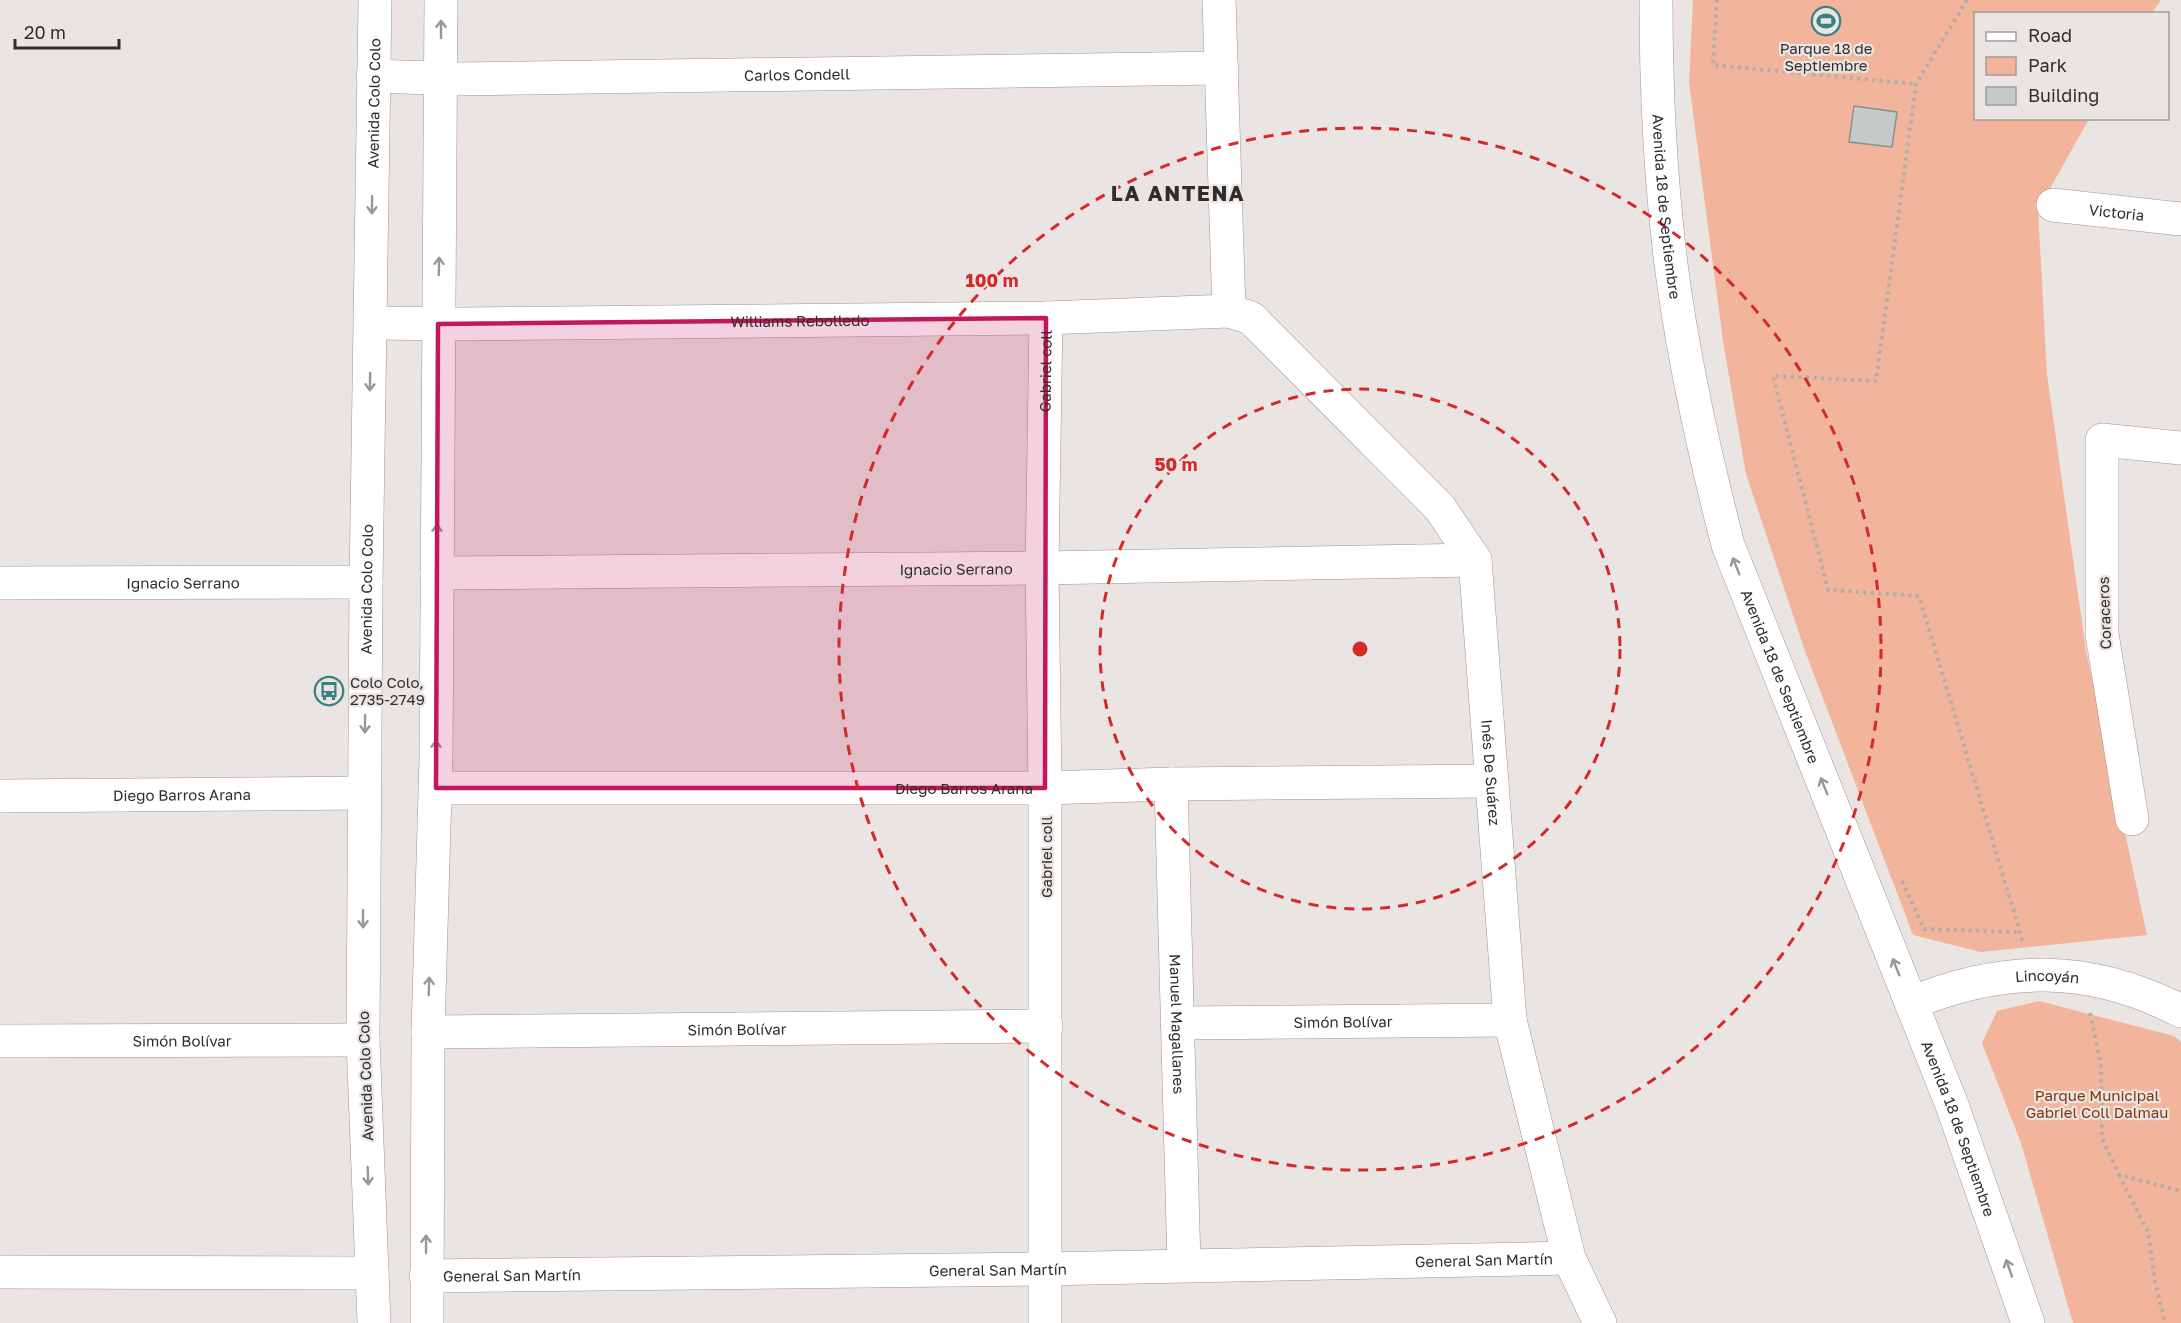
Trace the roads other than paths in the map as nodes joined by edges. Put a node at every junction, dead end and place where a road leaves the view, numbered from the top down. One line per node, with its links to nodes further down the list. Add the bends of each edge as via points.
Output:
1 (375, 0): 6 (street, Avenida Colo Colo)
2 (441, 0): 7 (street, one-way to 2)
3 (1219, 0): 5 (street)
4 (1656, 0): 27 (street, Avenida 18 de Septiembre, one-way to 4, via 1728,545 1710,476 1671,265 1656,75)
5 (1222, 68): 7 (street, Carlos Condell); 10 (street)
6 (374, 76): 7 (street, Carlos Condell); 12 (street, Avenida Colo Colo, one-way to 12)
7 (441, 79): 13 (street, one-way to 7)
8 (2052, 205): 9 (street, Victoria)
9 (2181, 219)
10 (1229, 311): 11 (street, Williams Rebolledo); 15 (street, Inés De Suárez, via 1251,318 1440,508)
11 (1046, 318): 13 (street, Williams Rebolledo); 16 (street, Gabriel coll)
12 (371, 323): 13 (street, Williams Rebolledo); 18 (street, Avenida Colo Colo, one-way to 18)
13 (438, 324): 17 (street, one-way to 13)
14 (2181, 448): 26 (street, Coraceros, via 2102,440 2102,634)
15 (1475, 560): 16 (street, Ignacio Serrano); 20 (street, Inés De Suárez)
16 (1042, 568): 17 (street, Ignacio Serrano); 23 (street, Gabriel coll)
17 (437, 573): 22 (street, one-way to 17)
18 (366, 582): 19 (street, Ignacio Serrano); 24 (street, Avenida Colo Colo, one-way to 24)
19 (0, 583)
20 (1492, 781): 21 (street, Diego Barros Arana); 29 (street, Inés De Suárez)
21 (1171, 784): 23 (street, Diego Barros Arana); 30 (street, Manuel Magallanes)
22 (435, 788): 23 (street, Diego Barros Arana); 32 (street, one-way to 22)
23 (1046, 788): 31 (street, Gabriel coll)
24 (364, 793): 25 (street, Diego Barros Arana); 33 (street, Avenida Colo Colo, one-way to 33)
25 (0, 796)
26 (2132, 819)
27 (1911, 1003): 28 (street, Lincoyán, via 1965,983 2034,974 2083,977 2121,986); 45 (street, Avenida 18 de Septiembre, one-way to 27, via 1952,1105)
28 (2181, 1011)
29 (1510, 1020): 30 (street, Simón Bolívar); 35 (street, Inés De Suárez)
30 (1177, 1023): 36 (street, Manuel Magallanes)
31 (1046, 1026): 32 (street, Simón Bolívar); 37 (street, Gabriel coll)
32 (428, 1032): 40 (street, one-way to 32)
33 (363, 1040): 34 (street, Simón Bolívar); 39 (street, Avenida Colo Colo, one-way to 39)
34 (0, 1041)
35 (1569, 1258): 36 (street, General San Martín); 44 (street, Inés De Suárez)
36 (1184, 1265): 37 (street, General San Martín)
37 (1045, 1269): 40 (street, General San Martín); 43 (street, Gabriel coll)
38 (0, 1272): 39 (street)
39 (372, 1273): 41 (street, Avenida Colo Colo)
40 (426, 1276): 42 (street)
41 (374, 1323)
42 (427, 1323)
43 (1045, 1323)
44 (1600, 1323)
45 (2028, 1323)

